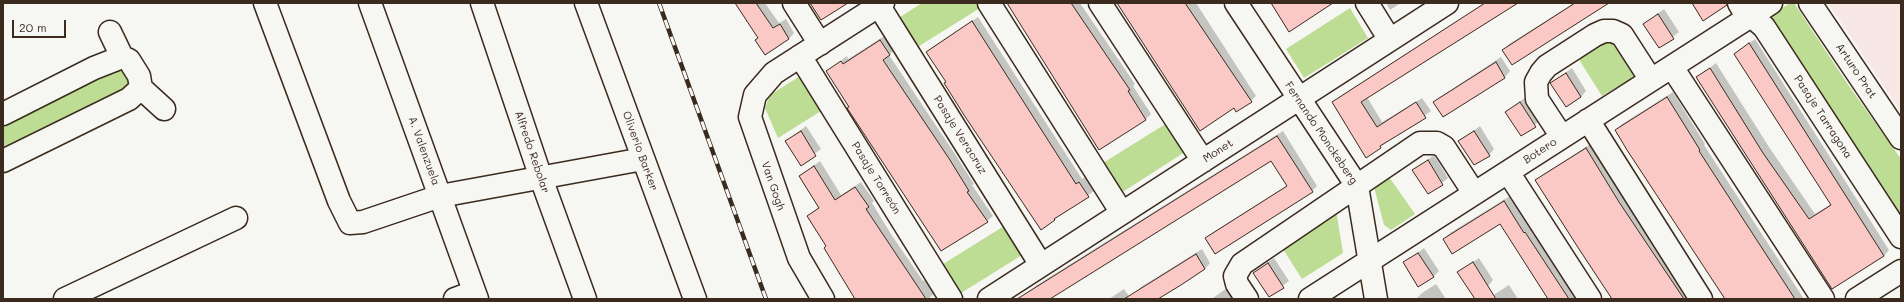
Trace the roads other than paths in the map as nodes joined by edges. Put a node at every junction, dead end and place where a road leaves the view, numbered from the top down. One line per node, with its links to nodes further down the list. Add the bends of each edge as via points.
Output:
1 (265, 3): 36 (street, via 339,201 350,223 363,222)
2 (370, 3): 36 (street, A. Valenzuela)
3 (482, 3): 33 (street, Alfredo Rebolar)
4 (586, 3): 29 (street, Oliverio Barker)
5 (794, 3): 17 (street)
6 (989, 3): 37 (street)
7 (1100, 3): 31 (street)
8 (1236, 3): 23 (street, Fernando Monckeberg)
9 (1367, 3): 16 (street)
10 (1447, 3): 16 (street, Monet)
11 (1771, 3): 14 (street, Botero)
12 (1810, 3): 28 (street, Arturo Prat)
13 (881, 4): 17 (street, Van Gogh); 41 (street, Pasaje Veracruz)
14 (1745, 10): 20 (street, Botero); 39 (street, Pasaje Tarragona, via 1764,27)
15 (110, 32): 19 (street)
16 (1390, 40): 23 (street, Monet)
17 (820, 44): 18 (street, Van Gogh)
18 (800, 56): 47 (street, Van Gogh, via 774,73 755,95 750,117 799,258); 48 (street, Pasaje Torreón)
19 (122, 57): 22 (street, via 129,60 133,66 139,76); 25 (street, via 94,68)
20 (1672, 67): 21 (street, Botero); 55 (street)
21 (1651, 80): 26 (street, Botero); 27 (street, via 1622,35 1612,31 1595,35 1547,66 1536,82 1537,99)
22 (141, 88): 24 (street); 30 (street, via 129,99)
23 (1299, 99): 31 (street, Monet); 34 (street, Fernando Monckeberg)
24 (164, 109)
25 (3, 114)
26 (1588, 120): 27 (street, Botero); 54 (street)
27 (1562, 137): 32 (street, Botero)
28 (1901, 138)
29 (643, 159): 33 (street); 46 (street, Oliverio Barker)
30 (3, 161)
31 (1203, 161): 37 (street, Monet)
32 (1508, 172): 35 (street, Botero); 53 (street)
33 (541, 178): 36 (street); 45 (street, Alfredo Rebolar)
34 (1358, 186): 35 (street, via 1420,144 1437,143 1444,147); 40 (street, Fernando Monckeberg); 50 (street, via 1242,264 1235,276)
35 (1474, 193): 40 (street, Botero)
36 (440, 196): 43 (street, A. Valenzuela)
37 (1122, 213): 41 (street, Monet)
38 (236, 218): 44 (street)
39 (1901, 237)
40 (1370, 260): 51 (street, Botero); 52 (street, Fernando Monckeberg)
41 (1041, 265): 49 (street, Monet)
42 (1901, 271): 56 (street)
43 (469, 297)
44 (65, 299)
45 (585, 299)
46 (695, 299)
47 (824, 299)
48 (951, 299)
49 (989, 299)
50 (1247, 299)
51 (1310, 299)
52 (1376, 299)
53 (1590, 299)
54 (1701, 299)
55 (1823, 299)
56 (1857, 299)

